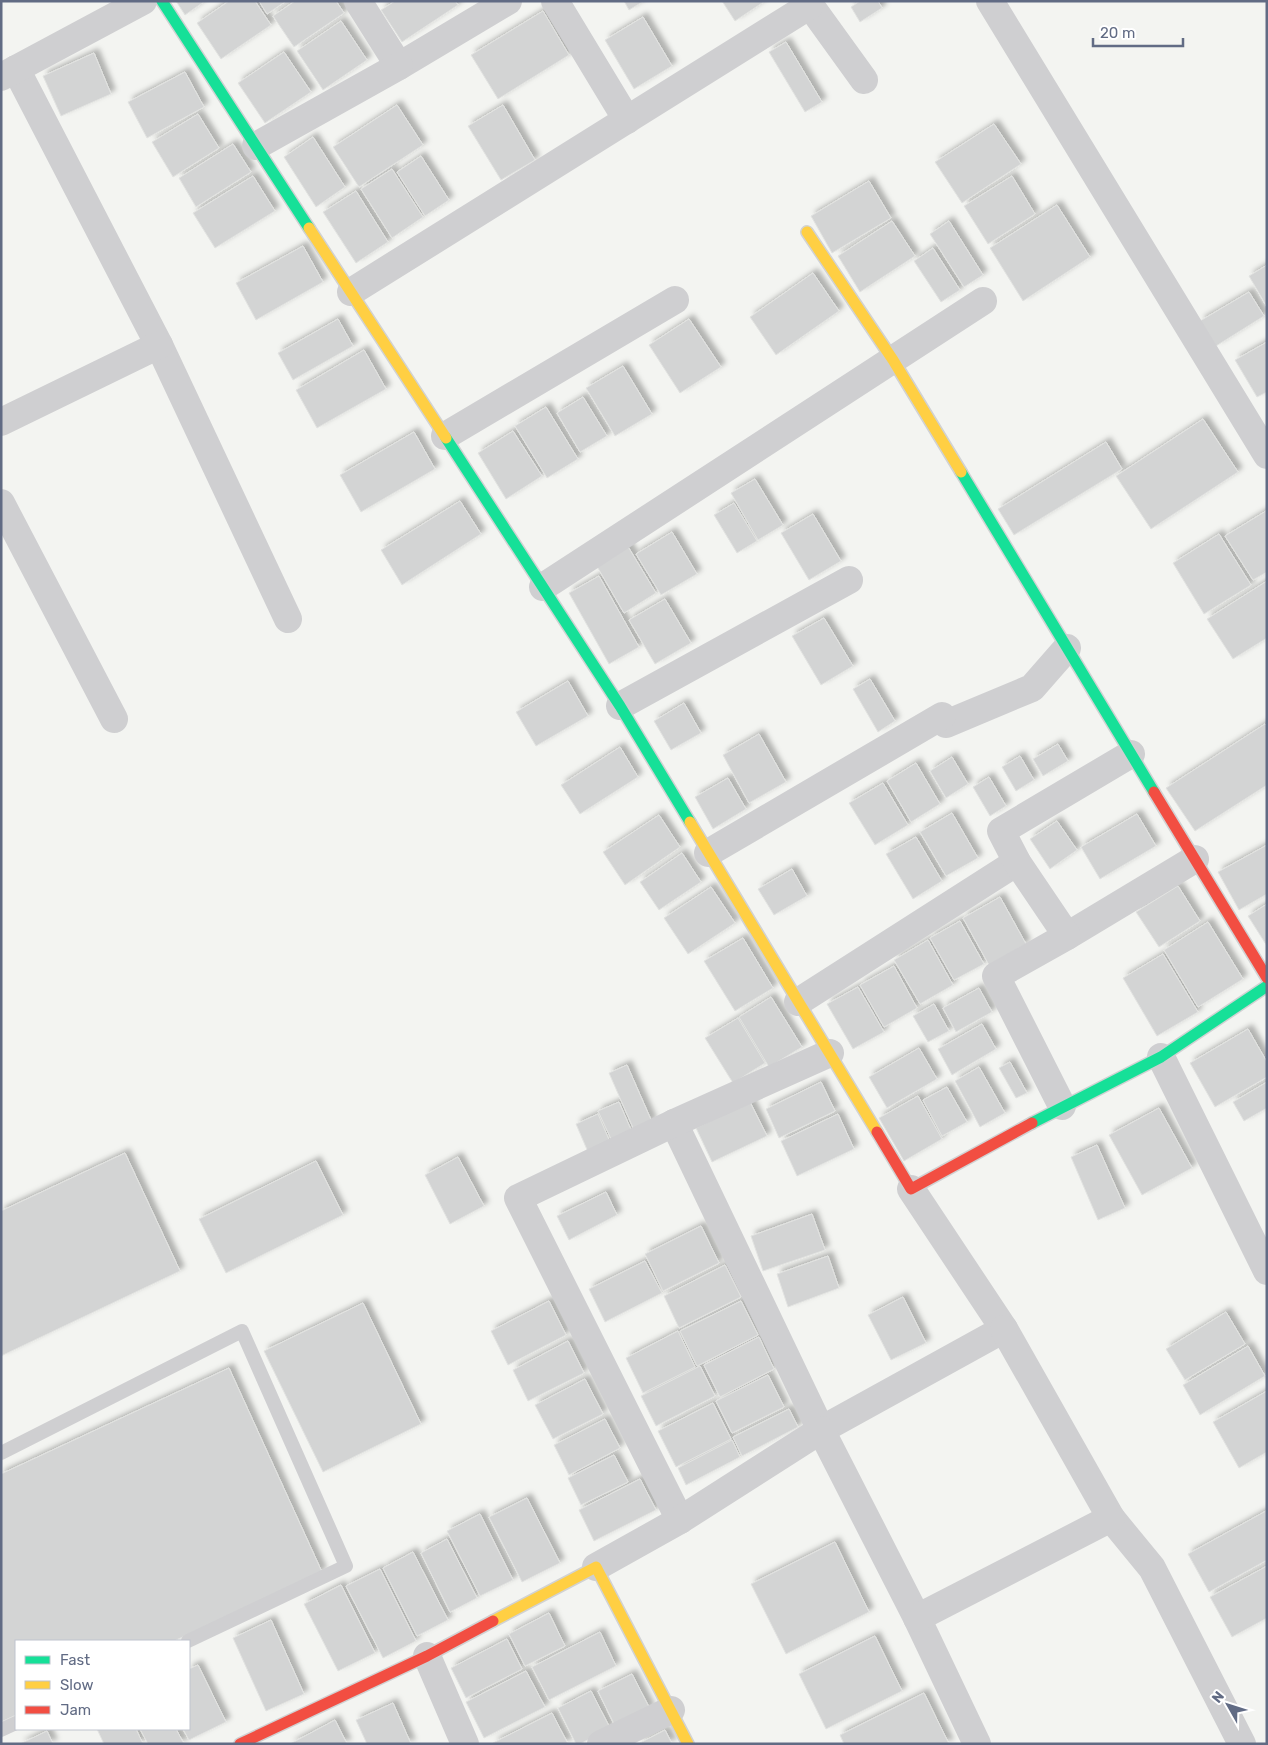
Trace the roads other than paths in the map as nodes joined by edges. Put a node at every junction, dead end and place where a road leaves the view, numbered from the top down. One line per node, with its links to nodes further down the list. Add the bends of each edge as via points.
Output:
1 (143, 1): 9 (street)
2 (162, 1): 12 (street)
3 (358, 1): 8 (street)
4 (508, 1): 8 (street)
5 (555, 1): 11 (street)
6 (990, 1): 21 (street)
7 (808, 4): 10 (street); 11 (street)
8 (399, 66): 12 (street)
9 (9, 73): 17 (street)
10 (864, 80)
11 (627, 120): 14 (street)
12 (256, 146): 14 (street)
13 (807, 232): 18 (street)
14 (351, 292): 20 (street)
15 (675, 300): 20 (street)
16 (983, 301): 18 (street)
17 (159, 345): 19 (street); 25 (street)
18 (893, 360): 24 (street); 26 (street)
19 (1, 422)
20 (444, 436): 24 (street)
21 (1267, 456)
22 (1, 503): 28 (street)
23 (849, 580): 27 (street)
24 (543, 587): 27 (street)
25 (288, 619)
26 (1067, 648): 29 (street); 30 (street, via 1032,688 944,720)
27 (620, 706): 30 (street)
28 (114, 719)
29 (1131, 754): 31 (street); 32 (street, via 1001,831)
30 (708, 853): 36 (street)
31 (1195, 859): 33 (street); 34 (street)
32 (1017, 862): 33 (street); 36 (street)
33 (1067, 936): 39 (street, via 996,976)
34 (1267, 978)
35 (1267, 986): 38 (street)
36 (798, 1002): 37 (street)
37 (830, 1054): 40 (street); 41 (street)
38 (1161, 1057): 39 (street); 42 (street)
39 (1062, 1106): 41 (street)
40 (674, 1123): 44 (street); 47 (street, via 518,1198)
41 (911, 1189): 43 (street)
42 (1267, 1271)
43 (1004, 1329): 44 (street); 46 (street)
44 (821, 1430): 47 (street); 49 (street)
45 (1, 1453): 50 (lane, via 242,1331 346,1566)
46 (1110, 1518): 49 (street); 60 (street, via 1152,1568)
47 (680, 1520): 48 (street)
48 (596, 1567): 51 (street); 52 (street)
49 (917, 1618): 59 (street)
50 (190, 1640)
51 (427, 1656): 55 (street); 56 (street)
52 (671, 1710): 57 (street); 58 (street)
53 (15, 1723): 54 (lane)
54 (1, 1730)
55 (253, 1741)
56 (465, 1744)
57 (601, 1744)
58 (688, 1744)
59 (977, 1744)
60 (1242, 1744)

